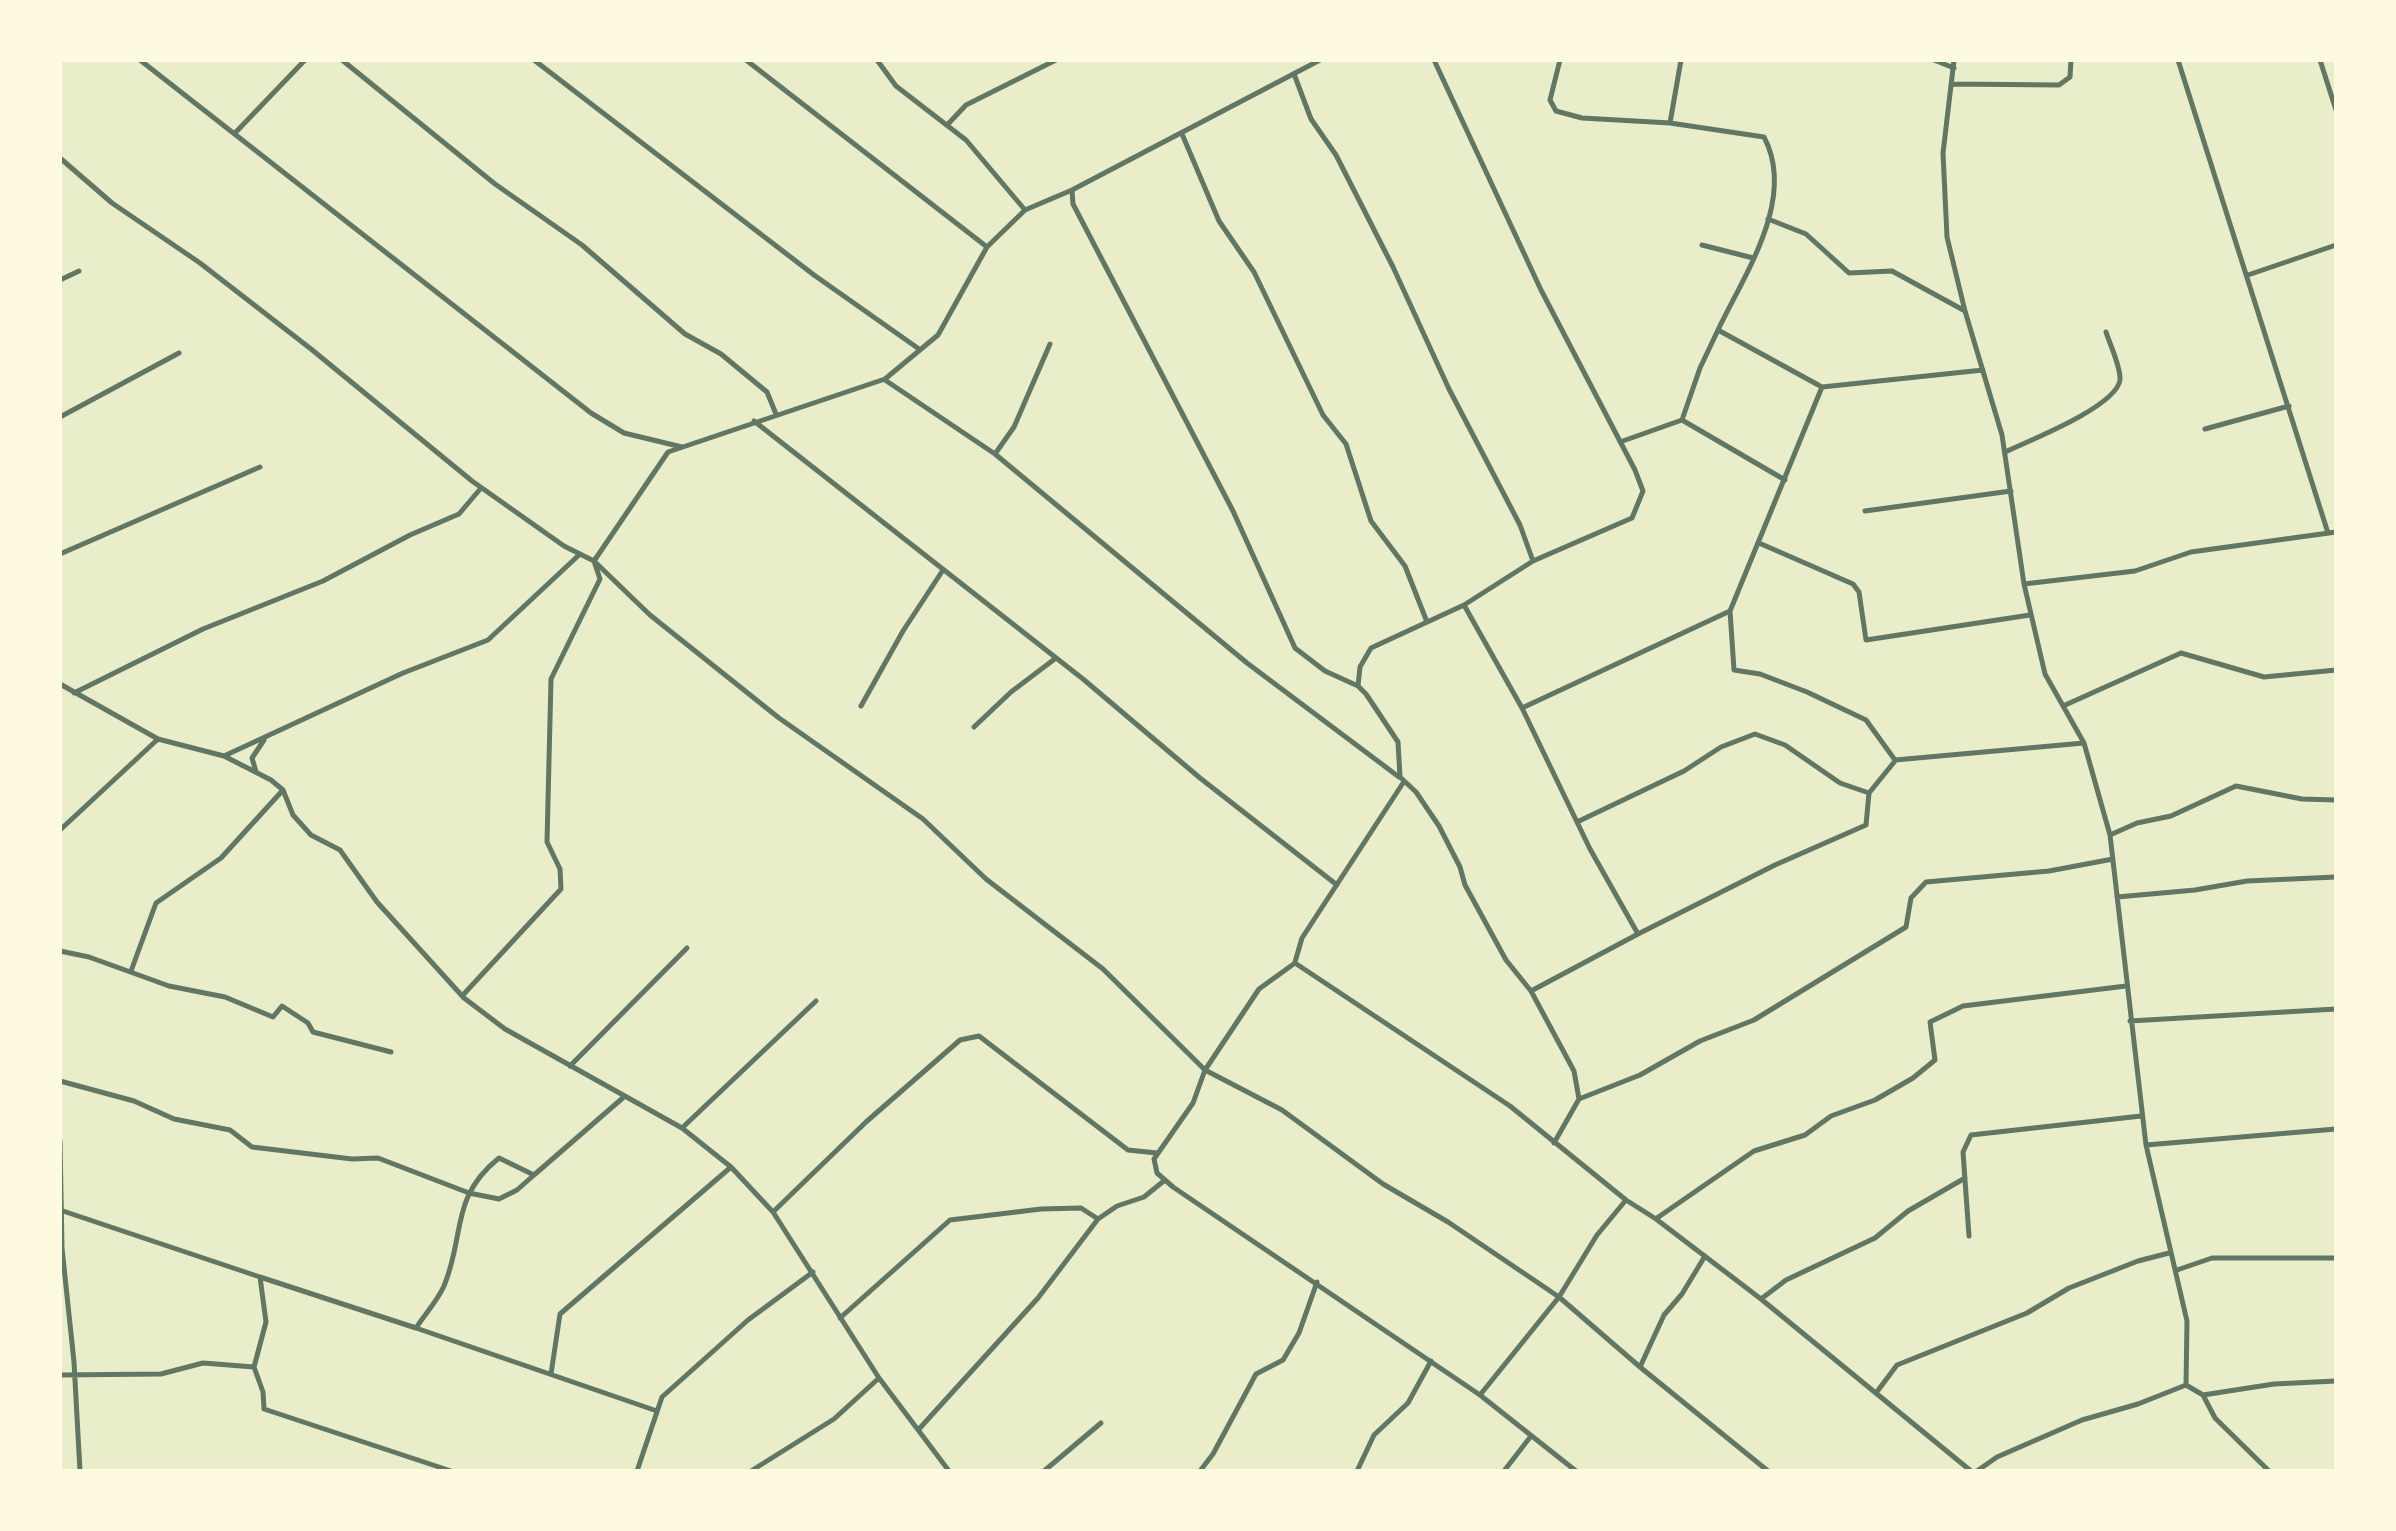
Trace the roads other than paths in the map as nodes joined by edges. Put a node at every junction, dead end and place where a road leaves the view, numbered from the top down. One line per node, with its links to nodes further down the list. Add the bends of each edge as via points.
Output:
1 (140, 60): 23 (street)
2 (305, 60): 23 (street)
3 (342, 60): 46 (street, via 495,184 582,245 685,334 721,354 767,392)
4 (534, 60): 40 (street)
5 (746, 60): 31 (street)
6 (877, 60): 22 (street, via 896,86)
7 (1056, 60): 22 (street, via 966,105)
8 (1320, 60): 18 (street)
9 (1434, 60): 51 (street, via 1541,290)
10 (1560, 60): 21 (street, via 1550,100 1556,111 1582,118)
11 (1681, 60): 21 (street)
12 (1934, 60): 17 (street)
13 (1954, 60): 17 (street)
14 (2071, 60): 19 (street, via 2070,77 2059,85)
15 (2178, 60): 34 (street)
16 (2320, 60): 20 (street)
17 (1954, 68): 19 (street)
18 (1294, 74): 24 (street); 66 (street, via 1311,119 1336,155 1393,267)
19 (1952, 84): 36 (street, via 1943,153 1946,231)
20 (2336, 110)
21 (1670, 123): 28 (street, via 1764,137 1775,194)
22 (948, 124): 27 (street)
23 (235, 133): 52 (street, via 591,413 624,433)
24 (1182, 134): 26 (street); 72 (street, via 1219,221 1254,272 1323,415 1346,444 1371,521 1405,566)
25 (60, 158): 57 (street, via 112,203 311,349)
26 (1072, 190): 27 (street); 76 (street, via 1087,233 1233,511 1295,648 1325,671)
27 (1025, 210): 31 (street)
28 (1768, 219): 32 (street); 36 (street, via 1806,234 1849,273 1892,271)
29 (1702, 245): 32 (street)
30 (2336, 245): 34 (street)
31 (987, 247): 40 (street, via 938,335)
32 (1753, 258): 37 (street)
33 (79, 271): 35 (street)
34 (2248, 275): 45 (street)
35 (60, 280)
36 (1965, 311): 42 (street)
37 (1718, 330): 44 (street); 48 (street)
38 (2106, 332): 53 (street, via 2120,378 2117,387 2090,410)
39 (1050, 344): 54 (street, via 1014,427)
40 (919, 349): 43 (street)
41 (179, 353): 47 (street)
42 (1983, 370): 44 (street); 53 (street)
43 (885, 379): 46 (street); 54 (street)
44 (1822, 387): 56 (street)
45 (2289, 406): 50 (street); 61 (street)
46 (776, 414): 49 (street)
47 (60, 417)
48 (1682, 420): 51 (street); 56 (street)
49 (754, 421): 52 (street); 67 (street)
50 (2205, 429)
51 (1620, 442): 66 (street, via 1643,491 1638,510 1632,518)
52 (684, 448): 65 (street, via 668,452)
53 (2005, 452): 58 (street)
54 (995, 454): 88 (street, via 1247,663)
55 (260, 467): 63 (street)
56 (1785, 480): 62 (street)
57 (481, 488): 64 (street); 77 (street, via 459,514)
58 (2011, 491): 59 (street); 68 (street)
59 (1865, 511)
60 (2336, 532): 61 (street)
61 (2328, 533): 68 (street, via 2191,552 2135,571)
62 (1759, 543): 70 (street); 71 (street, via 1853,584 1859,592 1866,640)
63 (60, 554)
64 (580, 554): 65 (street); 83 (street, via 488,640 403,673)
65 (594, 561): 106 (street, via 600,579 551,679 547,842 560,869 561,889); 112 (street, via 661,624 826,754 923,819 986,879 1103,969)
66 (1533, 561): 69 (street)
67 (943, 570): 73 (street); 78 (street)
68 (2024, 584): 71 (street)
69 (1464, 605): 72 (street); 80 (street)
70 (1730, 611): 80 (street); 86 (street, via 1734,670 1760,674 1866,720)
71 (2030, 615): 79 (street, via 2045,674)
72 (1427, 622): 76 (street, via 1371,648 1360,667)
73 (1056, 658): 81 (street); 97 (street)
74 (2336, 670): 79 (street, via 2264,677 2181,653)
75 (60, 684): 77 (street)
76 (1358, 686): 88 (street, via 1398,742)
77 (73, 693): 82 (street)
78 (861, 706)
79 (2063, 706): 84 (street)
80 (1522, 708): 92 (street)
81 (974, 727)
82 (158, 739): 85 (street); 93 (street)
83 (265, 739): 85 (street); 87 (street, via 252,758 254,771)
84 (2084, 743): 86 (street); 94 (street)
85 (224, 756): 87 (street)
86 (1895, 760): 90 (street)
87 (271, 780): 89 (street)
88 (1402, 780): 97 (street); 105 (street, via 1439,826 1506,960)
89 (283, 790): 103 (street, via 221,858 156,903); 106 (street, via 293,815 311,835 340,850 377,902)
90 (1869, 793): 92 (street, via 1840,783 1785,745 1755,734); 99 (street, via 1866,825)
91 (2336, 800): 94 (street, via 2236,786 2171,816)
92 (1577, 822): 99 (street)
93 (60, 830)
94 (2110, 835): 95 (street)
95 (2113, 859): 98 (street); 115 (street, via 2049,871 1926,882 1911,898 1906,927 1754,1020)
96 (2336, 877): 98 (street, via 2247,881)
97 (1337, 885): 102 (street, via 1302,938)
98 (2117, 897): 104 (street)
99 (1638, 934): 105 (street)
100 (687, 948): 111 (street)
101 (60, 951): 103 (street)
102 (1295, 963): 112 (street, via 1259,989); 120 (street, via 1510,1106)
103 (131, 971): 110 (street, via 169,986 225,997 273,1017 282,1006 313,1032)
104 (2126, 986): 109 (street); 132 (street, via 1963,1006 1930,1022 1935,1060 1913,1078 1831,1116 1805,1135 1754,1151)
105 (1531, 991): 115 (street, via 1574,1071)
106 (462, 996): 111 (street, via 505,1029)
107 (816, 1001): 117 (street)
108 (2336, 1009): 109 (street)
109 (2130, 1021): 116 (street)
110 (391, 1052)
111 (570, 1066): 114 (street)
112 (1205, 1070): 122 (street, via 1193,1103); 142 (street, via 1282,1110 1383,1184)
113 (60, 1081): 127 (street, via 134,1101 174,1119 230,1130 252,1147 378,1158)
114 (625, 1096): 117 (street); 124 (street)
115 (1579, 1099): 120 (street)
116 (2141, 1116): 121 (street); 125 (street, via 1971,1135 1963,1152)
117 (682, 1128): 123 (street)
118 (2336, 1129): 121 (street)
119 (60, 1141): 129 (street)
120 (1554, 1143): 128 (street)
121 (2146, 1145): 135 (street)
122 (1157, 1153): 126 (street, via 1154,1165); 130 (street, via 1128,1150 979,1036 960,1040)
123 (731, 1167): 130 (street); 150 (street, via 560,1314)
124 (534, 1175): 127 (street, via 499,1199); 127 (street, via 499,1158 478,1175)
125 (1965, 1178): 133 (street); 143 (street, via 1908,1211 1875,1238 1786,1280)
126 (1165, 1180): 131 (street, via 1144,1197); 141 (street)
127 (469, 1193): 145 (street, via 444,1286)
128 (1626, 1200): 132 (street); 142 (street)
129 (63, 1211): 134 (street); 140 (street)
130 (773, 1212): 139 (street)
131 (1098, 1219): 144 (street, via 1081,1208 950,1220); 160 (street, via 1038,1298)
132 (1656, 1219): 136 (street)
133 (1969, 1236)
134 (61, 1248): 149 (street)
135 (2169, 1253): 138 (street); 155 (street, via 2069,1288 2027,1313 1897,1365)
136 (1705, 1256): 143 (street); 148 (street, via 1664,1315)
137 (2336, 1258): 138 (street, via 2212,1258)
138 (2177, 1270): 154 (street, via 2189,1338)
139 (813, 1272): 144 (street); 158 (street, via 748,1320 662,1397)
140 (260, 1277): 145 (street); 147 (street, via 266,1322)
141 (1317, 1282): 146 (street); 168 (street, via 1283,1360 1256,1374)
142 (1559, 1297): 148 (street); 156 (street)
143 (1761, 1299): 155 (street)
144 (840, 1318): 152 (street)
145 (416, 1328): 150 (street)
146 (1431, 1361): 156 (street); 169 (street, via 1408,1403 1374,1435)
147 (254, 1367): 149 (street, via 203,1363 161,1374); 163 (street, via 264,1409)
148 (1640, 1367): 172 (street)
149 (75, 1374): 151 (street); 162 (street)
150 (551, 1374): 158 (street)
151 (60, 1375)
152 (879, 1378): 160 (street); 165 (street, via 834,1419)
153 (2336, 1381): 157 (street)
154 (2186, 1385): 157 (street); 173 (street, via 2082,1420)
155 (1876, 1393): 173 (street)
156 (1480, 1395): 161 (street)
157 (2203, 1395): 174 (street, via 2215,1418)
158 (657, 1411): 164 (street)
159 (1101, 1423): 167 (street)
160 (919, 1429): 166 (street)
161 (1531, 1436): 170 (street); 171 (street)
162 (80, 1471)
163 (451, 1471)
164 (637, 1471)
165 (751, 1471)
166 (949, 1471)
167 (1044, 1471)
168 (1200, 1471)
169 (1357, 1471)
170 (1504, 1471)
171 (1576, 1471)
172 (1768, 1471)
173 (1974, 1471)
174 (2269, 1471)

